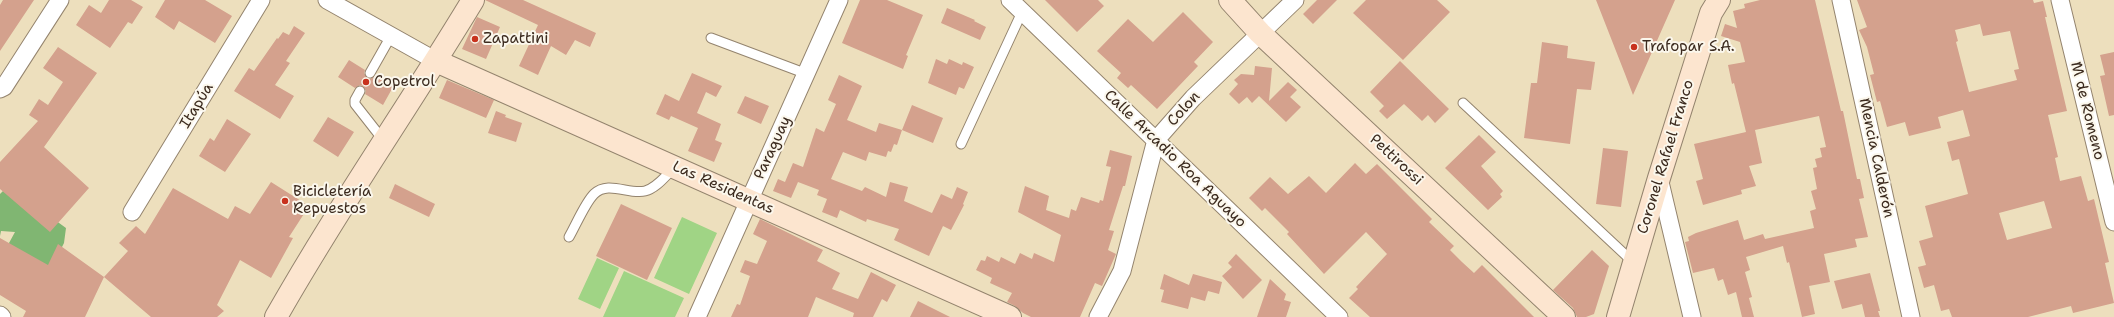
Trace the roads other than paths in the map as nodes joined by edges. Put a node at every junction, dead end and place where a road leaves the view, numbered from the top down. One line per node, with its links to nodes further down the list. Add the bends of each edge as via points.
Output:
1 (60, 0): 18 (street)
2 (261, 0): 27 (street, Itapúa)
3 (327, 0): 13 (street)
4 (473, 0): 15 (main road)
5 (839, 0): 17 (street, Paraguay)
6 (1230, 0): 12 (main road, Pettirossi)
7 (1295, 0): 12 (street, Colon)
8 (1719, 0): 25 (main road, Coronel Rafael Franco, via 1711,13)
9 (1841, 0): 41 (street, Mencia Calderón)
10 (2060, 0): 28 (street, M de Romeno)
11 (1016, 6): 21 (street, Calle Arcadio Roa Aguayo); 23 (lane)
12 (1260, 33): 21 (street, Colon, via 1192,98); 38 (main road, Pettirossi)
13 (391, 36): 15 (street); 16 (lane)
14 (711, 38): 17 (lane)
15 (436, 61): 22 (main road); 24 (main road, Las Residentas)
16 (370, 73)
17 (808, 74): 26 (street, Paraguay)
18 (2, 88)
19 (360, 91): 22 (lane, via 355,104)
20 (1463, 103): 30 (lane)
21 (1156, 140): 36 (street, Colon, via 1122,271); 37 (street, Calle Arcadio Roa Aguayo)
22 (384, 141): 33 (main road, via 331,223)
23 (961, 144)
24 (675, 167): 26 (main road, Las Residentas); 29 (lane, via 646,191 601,189 594,194)
25 (1659, 178): 30 (main road, Coronel Rafael Franco); 40 (street)
26 (749, 200): 34 (street, Paraguay); 35 (main road, Las Residentas)
27 (132, 212)
28 (2114, 222)
29 (569, 237)
30 (1634, 263): 39 (main road, Coronel Rafael Franco)
31 (0, 315): 32 (street)
32 (2, 317)
33 (276, 317)
34 (697, 317)
35 (1010, 317)
36 (1098, 317)
37 (1339, 317)
38 (1564, 317)
39 (1618, 317)
40 (1692, 317)
41 (1911, 317)

